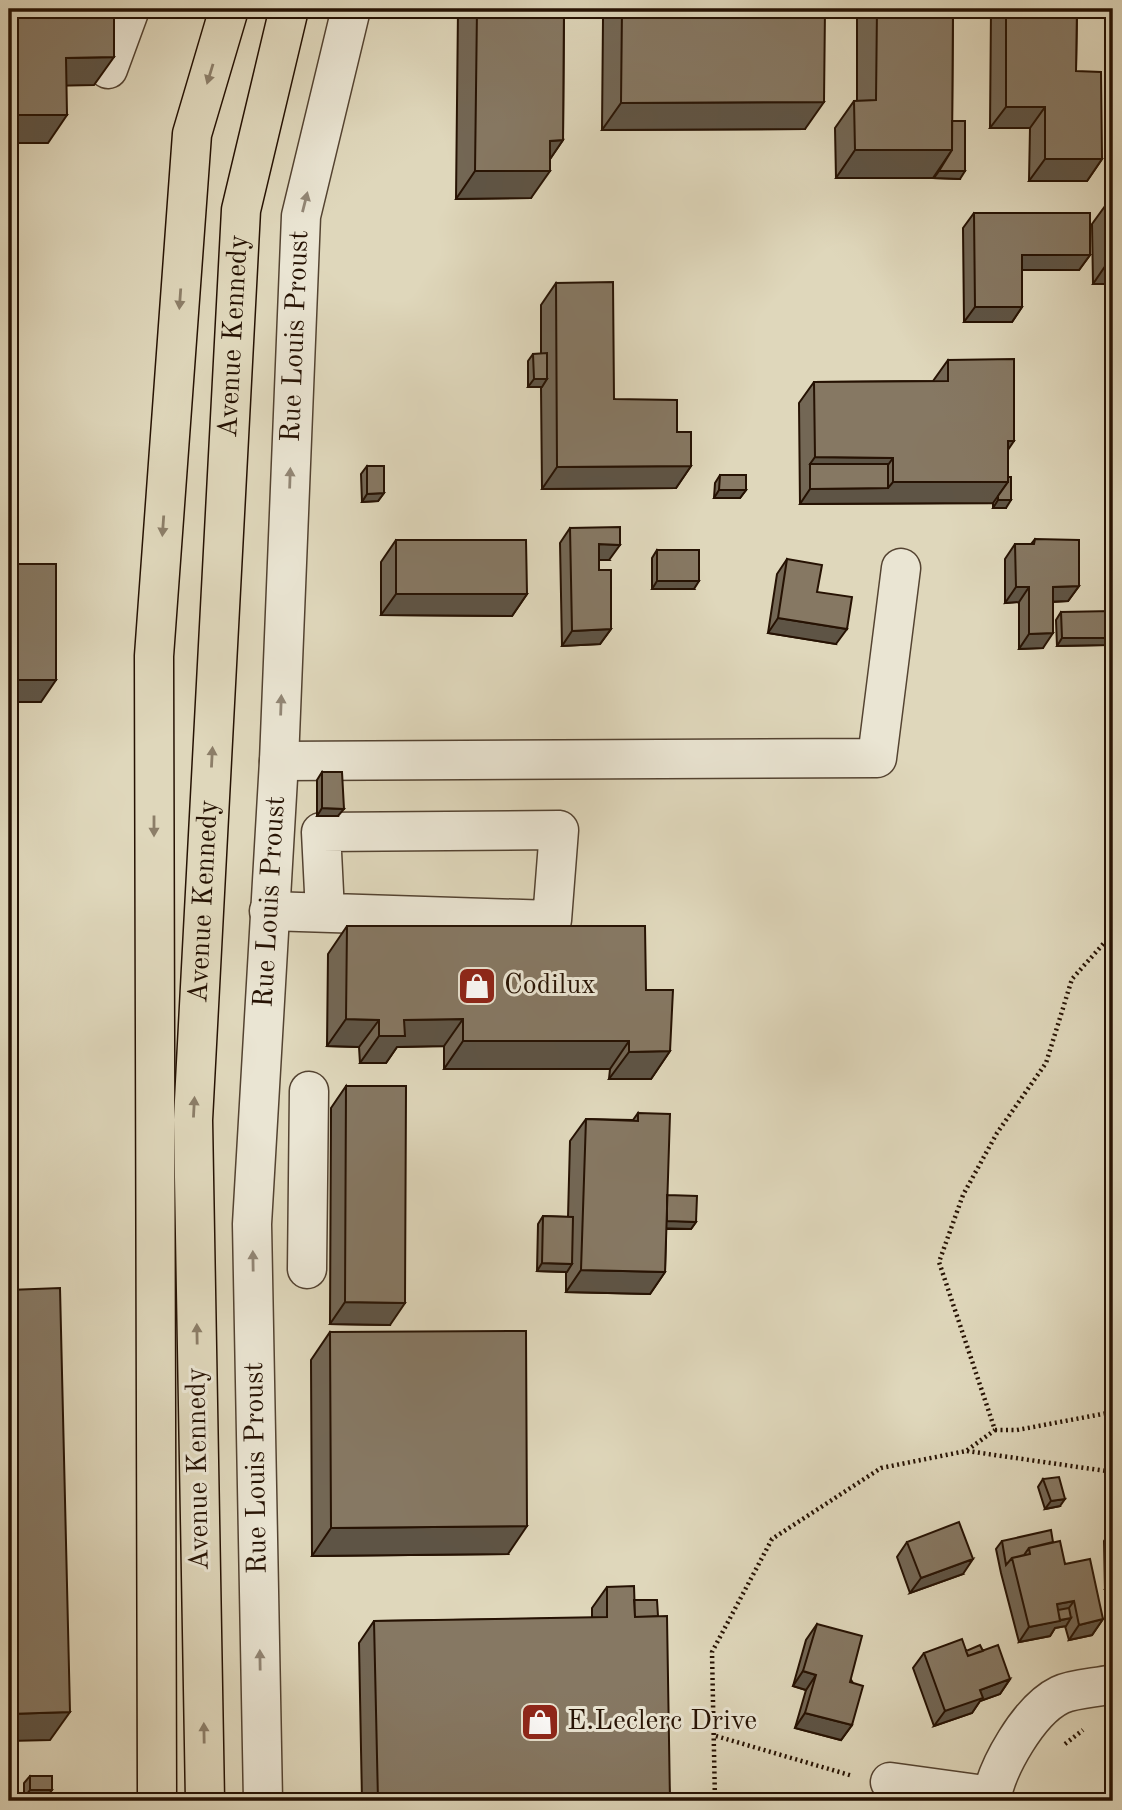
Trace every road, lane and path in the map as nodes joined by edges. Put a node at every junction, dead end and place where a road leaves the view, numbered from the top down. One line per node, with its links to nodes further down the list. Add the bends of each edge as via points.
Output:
1 (130, 9): 5 (street)
2 (229, 9): 23 (main road, Avenue Kennedy, one-way to 23, via 192,134 154,656)
3 (289, 9): 24 (main road, Avenue Kennedy, one-way to 3, via 193,1119 241,210)
4 (351, 9): 7 (street, Rue Louis Proust, one-way to 4, via 301,216)
5 (108, 69)
6 (901, 568): 7 (street, via 877,758)
7 (279, 761): 8 (street, Rue Louis Proust)
8 (269, 911): 9 (street); 25 (street, Rue Louis Proust, one-way to 8, via 253,1224)
9 (325, 912): 9 (street, via 552,920 559,830 321,832)
10 (1113, 933): 14 (path, via 1072,979 1045,1063 997,1133 963,1195 939,1262)
11 (309, 1091): 12 (street)
12 (307, 1269)
13 (1113, 1412): 14 (path)
14 (995, 1430): 15 (path)
15 (966, 1451): 16 (path); 19 (path, via 881,1468 772,1539 712,1652)
16 (1113, 1472)
17 (1113, 1684): 22 (street, via 1060,1695 1028,1724 1009,1749)
18 (1092, 1726): 20 (path)
19 (716, 1736): 21 (path, via 876,1783); 26 (path)
20 (1055, 1752)
21 (890, 1783): 22 (street)
22 (991, 1799)
23 (157, 1801)
24 (205, 1801)
25 (263, 1801)
26 (715, 1801)

